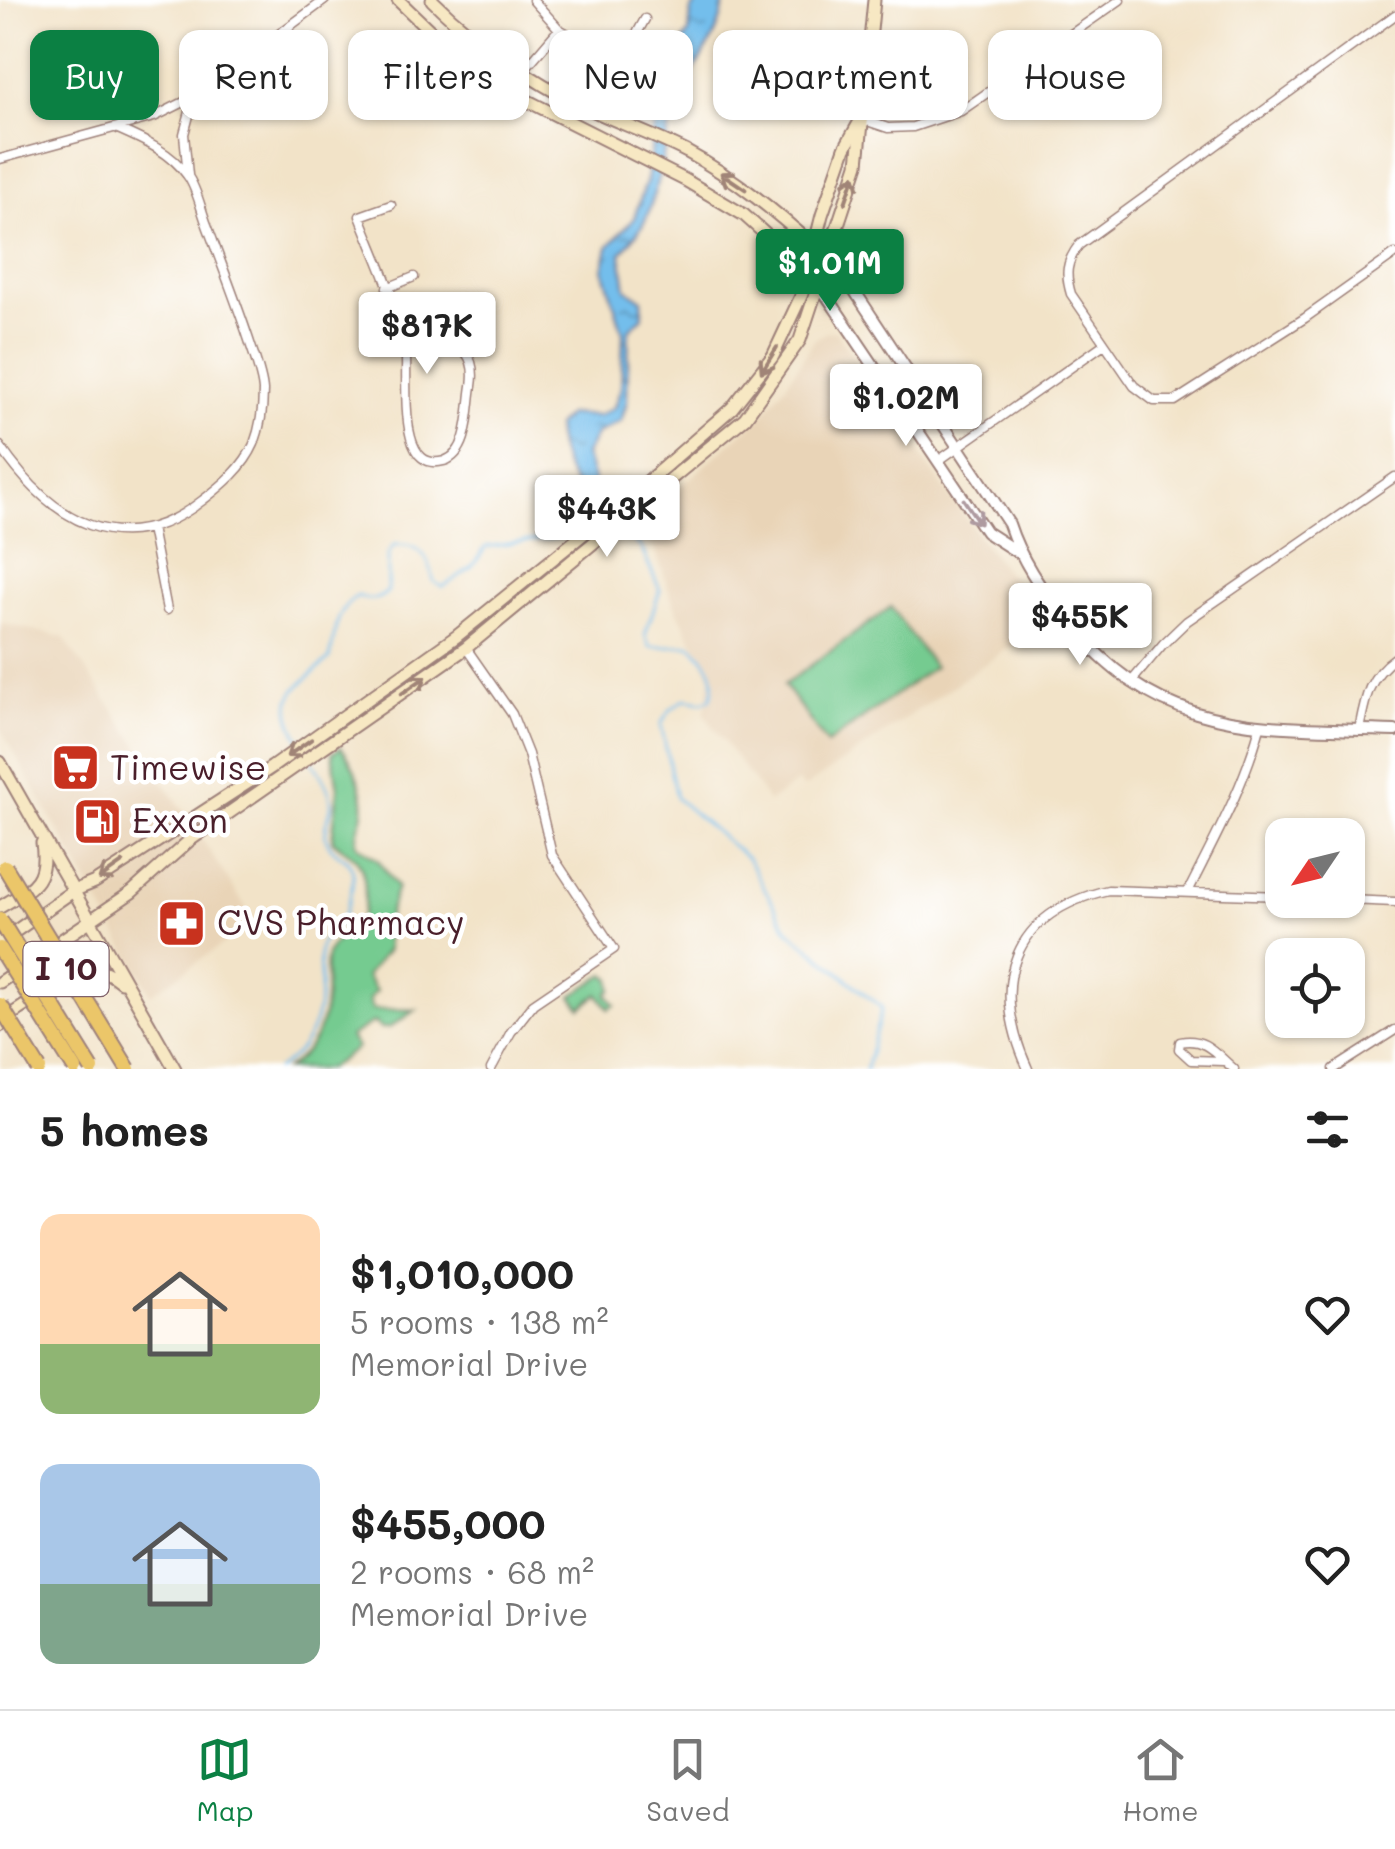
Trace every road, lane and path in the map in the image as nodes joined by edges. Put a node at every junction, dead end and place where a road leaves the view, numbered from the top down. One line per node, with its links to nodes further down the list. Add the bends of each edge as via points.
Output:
1 (325, 0): 10 (street)
2 (398, 0): 31 (main road, via 506,90 744,215)
3 (432, 0): 11 (main road)
4 (534, 0): 9 (street)
5 (874, 0): 14 (main road)
6 (1120, 0): 18 (street)
7 (1395, 14): 36 (street, via 1078,245 1067,280)
8 (645, 20): 13 (street)
9 (559, 28): 12 (street); 15 (street)
10 (284, 30)
11 (466, 30)
12 (563, 30)
13 (640, 30)
14 (871, 30)
15 (529, 64)
16 (529, 75): 28 (main road, one-way to 16, via 771,208 689,154)
17 (179, 104): 24 (street)
18 (968, 106)
19 (188, 120): 26 (street)
20 (860, 120): 28 (main road)
21 (861, 120): 30 (main road, one-way to 21, via 858,164)
22 (864, 120): 23 (street, via 888,128)
23 (934, 120)
24 (118, 129): 25 (street); 26 (street, via 155,146)
25 (0, 158)
26 (188, 176): 44 (street, via 254,355 263,389 260,420 253,445 220,487)
27 (391, 205): 34 (street, via 360,216)
28 (814, 246): 30 (main road); 31 (main road)
29 (1395, 254): 36 (street, via 1175,401 1154,401 1134,386)
30 (827, 257): 33 (main road); 38 (street)
31 (808, 271): 33 (main road); 37 (main road, one-way to 37, via 774,356)
32 (414, 277): 34 (street)
33 (818, 283): 40 (main road, via 800,340 773,382); 41 (street)
34 (387, 288): 35 (street)
35 (404, 333): 35 (street, via 426,327 468,354 475,366 462,448 448,460 430,463 416,455 408,437)
36 (1104, 344): 38 (street)
37 (698, 439): 40 (main road); 43 (main road)
38 (956, 445): 41 (street); 45 (street, via 1010,524)
39 (0, 446): 44 (street, via 24,481 54,507 114,533)
40 (708, 451): 43 (main road)
41 (938, 461): 45 (street, one-way to 45, via 986,532)
42 (1395, 477): 51 (street, via 1187,621)
43 (637, 500): 46 (main road)
44 (151, 528): 47 (street)
45 (1018, 552): 51 (street, via 1092,652)
46 (541, 577): 48 (main road); 49 (main road)
47 (167, 610)
48 (457, 636): 49 (street); 56 (main road, one-way to 56)
49 (466, 648): 57 (main road, one-way to 49); 80 (street, via 512,714 552,855 614,950 533,1004)
50 (1395, 658): 53 (street, via 1371,682)
51 (1130, 684): 52 (street, via 1193,714)
52 (1260, 727): 53 (street); 61 (street, via 1226,822)
53 (1359, 730): 54 (street)
54 (1395, 732)
55 (0, 762): 58 (main road)
56 (200, 814): 57 (main road); 60 (main road, one-way to 60)
57 (210, 828): 66 (main road)
58 (40, 835): 60 (main road); 65 (main road, via 42,875)
59 (5, 867): 79 (highway, I 10, bridge)
60 (73, 890): 66 (main road); 68 (main road)
61 (1189, 890): 62 (street); 81 (street, via 1088,894 1052,911 1029,934 1008,991 1009,1018)
62 (1265, 895)
63 (1365, 901): 64 (street)
64 (1395, 902)
65 (0, 907)
66 (89, 919): 69 (main road); 70 (main road)
67 (0, 920): 78 (highway, bridge)
68 (0, 945): 77 (highway, bridge)
69 (0, 982)
70 (129, 988): 72 (main road, via 110,973 79,970); 75 (main road)
71 (0, 1005): 76 (highway, I 10, bridge)
72 (0, 1026)
73 (1395, 1030): 83 (street)
74 (1223, 1060): 74 (street, via 1190,1060 1180,1042 1200,1042); 82 (street)
75 (175, 1068)
76 (40, 1069)
77 (75, 1069)
78 (92, 1069)
79 (128, 1069)
80 (491, 1069)
81 (1028, 1069)
82 (1234, 1069)
83 (1334, 1069)

